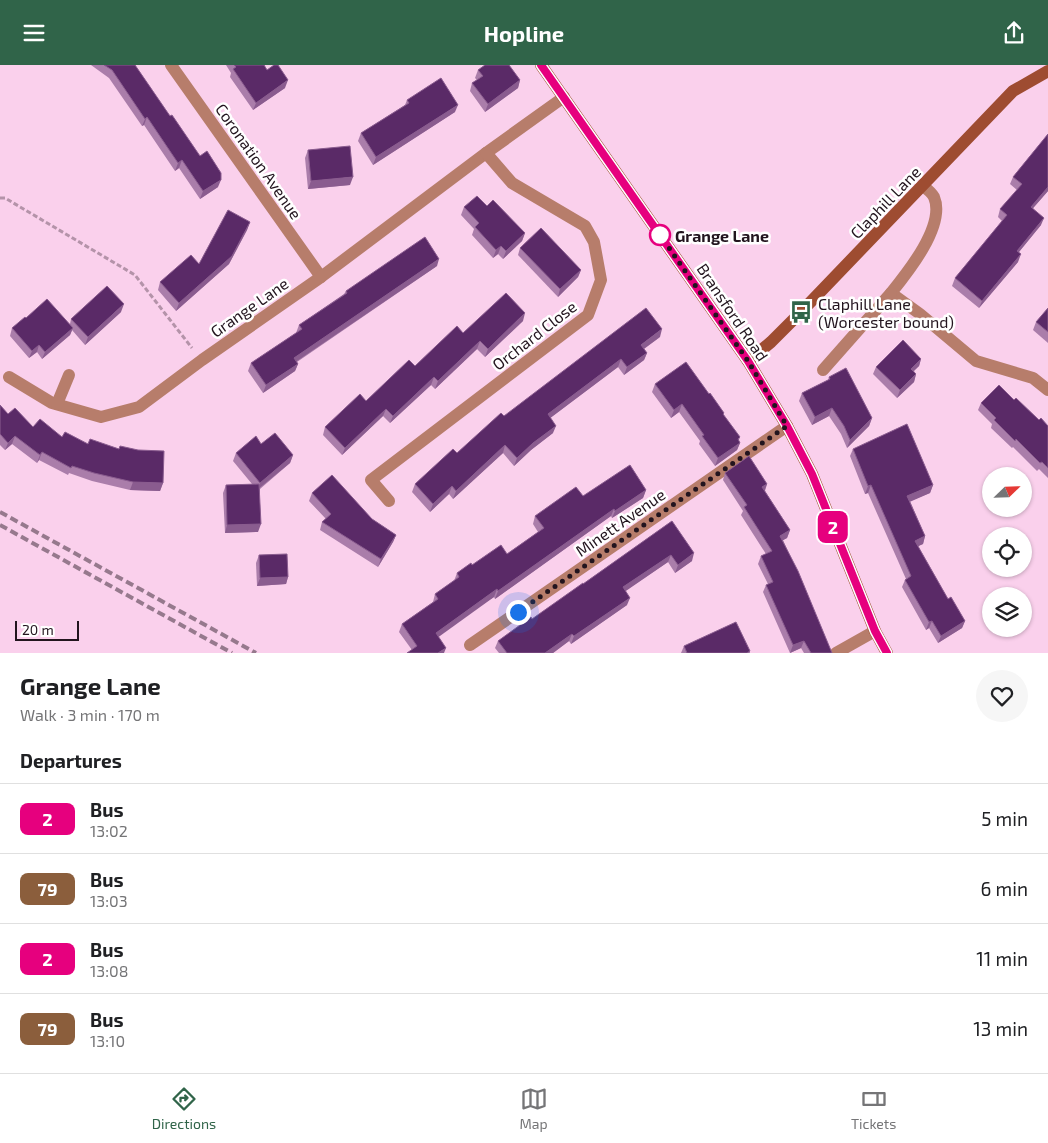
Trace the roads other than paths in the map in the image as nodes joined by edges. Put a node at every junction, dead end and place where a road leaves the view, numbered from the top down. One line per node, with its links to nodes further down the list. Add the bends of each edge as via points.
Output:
1 (171, 65): 7 (street, Coronation Avenue)
2 (541, 65): 4 (street, Bransford Road)
3 (1048, 71): 6 (street, Claphill Lane, via 1013,91)
4 (564, 97): 5 (street, Grange Lane); 9 (street, Bransford Road)
5 (486, 153): 7 (street, Grange Lane); 16 (street, Orchard Close, via 512,183 585,226 594,241 601,281 588,315 371,480)
6 (923, 186): 8 (street, via 934,197 937,215 930,236); 9 (street, Claphill Lane, via 801,312)
7 (321, 277): 14 (street, Grange Lane, via 139,407 101,417)
8 (891, 293): 10 (street); 13 (street, via 976,361 1033,378)
9 (748, 361): 15 (street, Bransford Road)
10 (823, 370)
11 (69, 375): 14 (street)
12 (9, 377): 14 (street, Grange Lane)
13 (1048, 390)
14 (57, 404)
15 (787, 426): 17 (street, Bransford Road, via 812,474); 18 (street, Minett Avenue)
16 (389, 501)
17 (875, 631): 19 (street); 20 (street, Bransford Road)
18 (470, 645)
19 (836, 653)
20 (887, 653)

